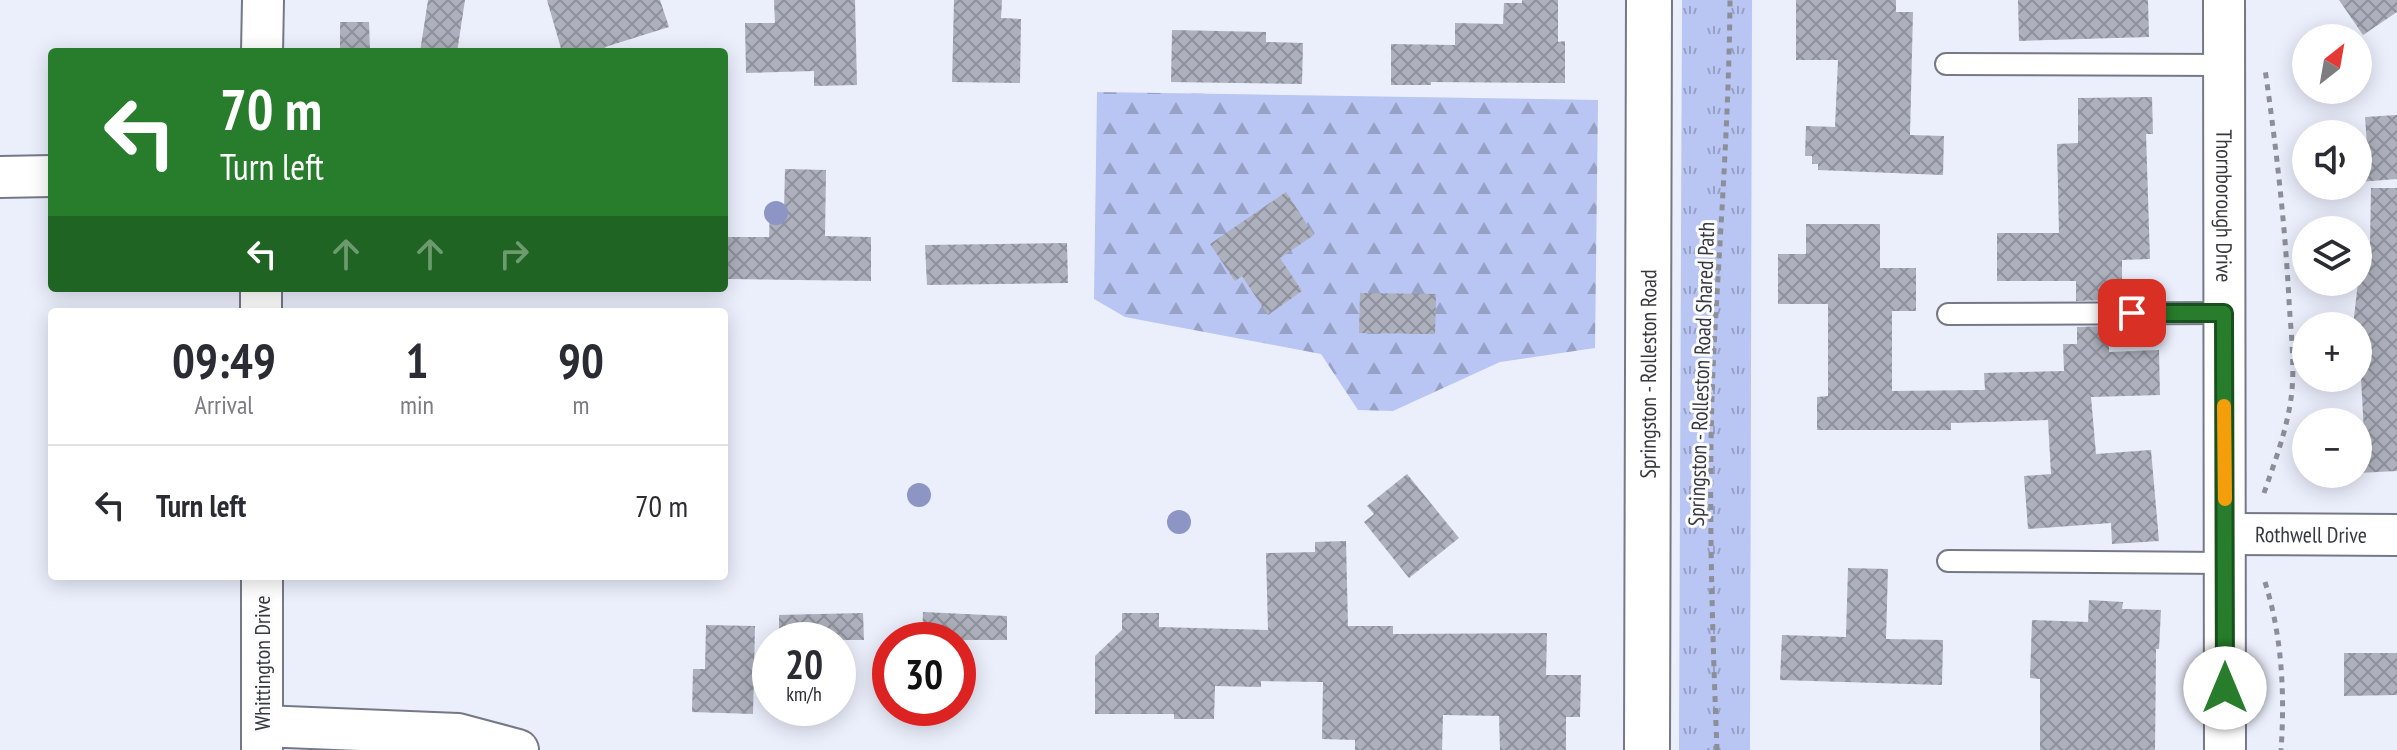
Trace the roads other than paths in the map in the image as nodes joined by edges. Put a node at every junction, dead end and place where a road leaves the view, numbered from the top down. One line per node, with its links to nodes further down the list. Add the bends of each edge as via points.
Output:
1 (263, 0): 4 (street)
2 (1649, 0): 17 (main road, Springston - Rolleston Road)
3 (2224, 0): 6 (street, Thornborough Drive)
4 (262, 48)
5 (1946, 64): 6 (lane)
6 (2224, 65): 9 (street, Thornborough Drive)
7 (48, 176): 8 (street)
8 (0, 177)
9 (2224, 313): 10 (lane); 12 (street, Thornborough Drive)
10 (1948, 314)
11 (2397, 535): 12 (street, Rothwell Drive)
12 (2237, 544): 13 (lane); 18 (street, Thornborough Drive)
13 (1948, 561)
14 (262, 580): 15 (street, Whittington Drive)
15 (262, 738): 16 (street, via 458,734)
16 (518, 750)
17 (1647, 750)
18 (2225, 750)

